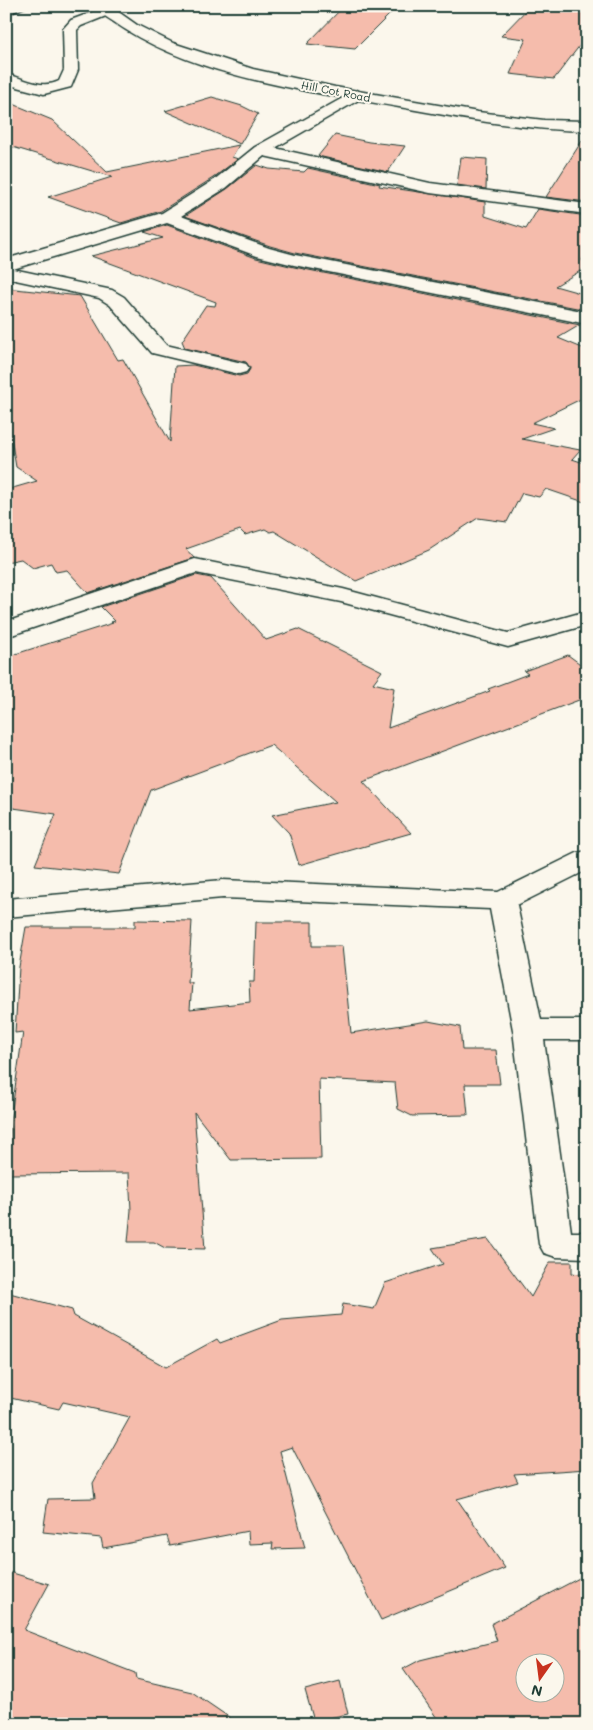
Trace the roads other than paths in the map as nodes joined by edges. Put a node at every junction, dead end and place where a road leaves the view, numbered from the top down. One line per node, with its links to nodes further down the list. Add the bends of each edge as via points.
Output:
1 (20, 6): 4 (street)
2 (124, 6): 7 (street, Hill Cot Road, via 190,42 273,69 514,113)
3 (103, 9): 5 (street, via 70,29 71,70 66,84 44,90); 6 (street, Hill Cot Road, via 152,38 212,61 274,79)
4 (6, 11)
5 (6, 78)
6 (357, 95): 8 (street, Hill Cot Road, via 516,122); 9 (street)
7 (587, 117)
8 (587, 126)
9 (261, 150): 10 (street, via 430,188); 11 (street, via 220,184)
10 (587, 209)
11 (168, 217): 12 (street); 14 (street, via 294,260)
12 (6, 266)
13 (6, 273): 15 (street, via 105,294 117,301 160,349)
14 (587, 318)
15 (239, 368)
16 (587, 618): 17 (street, via 508,640 343,596 195,566)
17 (6, 630)
18 (587, 859): 19 (street)
19 (502, 901): 20 (street, via 223,889); 21 (street)
20 (6, 908)
21 (528, 1030): 22 (street); 23 (street, via 556,1244)
22 (587, 1030)
23 (587, 1245)

